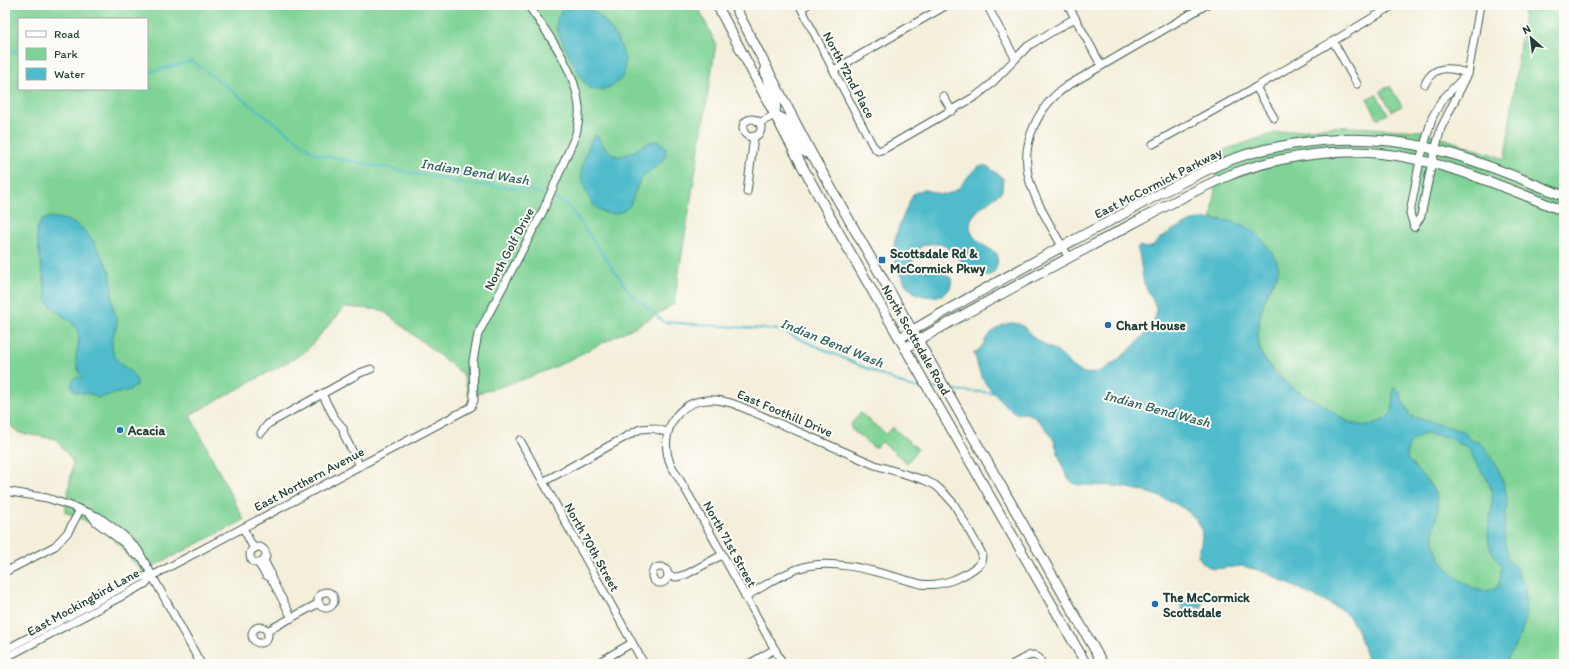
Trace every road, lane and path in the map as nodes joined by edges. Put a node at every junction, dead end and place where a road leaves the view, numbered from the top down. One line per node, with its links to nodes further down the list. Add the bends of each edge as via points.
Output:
1 (528, 5): 46 (street, North Golf Drive, via 560,52 578,96 579,115 576,134 542,214 478,334 473,361)
2 (717, 5): 23 (main road, North Scottsdale Road)
3 (734, 5): 13 (main road, North Scottsdale Road)
4 (947, 5): 16 (street)
5 (987, 5): 14 (street)
6 (1068, 5): 11 (street)
7 (1206, 5): 15 (street)
8 (1394, 5): 12 (street)
9 (1480, 5): 17 (street)
10 (804, 7): 16 (street, North 72nd Place)
11 (1075, 18): 14 (street, via 1028,46); 15 (street)
12 (1333, 41): 18 (street); 20 (street)
13 (762, 58): 23 (main road, via 769,86 776,101); 31 (main road, North Scottsdale Road)
14 (1015, 58): 22 (street, via 983,91)
15 (1101, 65): 38 (street, via 1056,93 1036,120 1029,143 1029,179)
16 (834, 70): 22 (street, North 72nd Place, via 873,146 878,151)
17 (1468, 74): 19 (street, via 1453,68 1440,70 1429,76); 28 (street, via 1441,101 1432,118); 30 (street, via 1441,128)
18 (1358, 84)
19 (1425, 84)
20 (1256, 87): 24 (street); 27 (street)
21 (943, 96): 22 (street)
22 (952, 111)
23 (775, 115): 25 (street); 31 (main road, via 786,120 803,151); 41 (main road, North Scottsdale Road)
24 (1274, 118)
25 (759, 122): 26 (street, via 760,130); 26 (street, via 751,119 743,127 746,135)
26 (754, 136): 35 (street)
27 (1153, 144)
28 (1424, 147): 29 (main road, East McCormick Parkway, via 1375,140 1341,139); 30 (main road, East McCormick Parkway); 32 (street)
29 (1272, 149): 33 (main road); 38 (main road, East McCormick Parkway, via 1219,165)
30 (1435, 149): 34 (street); 36 (main road, East McCormick Parkway, via 1466,158)
31 (813, 156): 40 (main road, North Scottsdale Road)
32 (1420, 160): 33 (main road, East McCormick Parkway, via 1375,153 1340,153); 34 (main road, East McCormick Parkway); 34 (street, via 1410,213 1414,227 1421,216)
33 (1273, 161): 39 (main road, East McCormick Parkway, via 1225,177)
34 (1432, 162): 37 (main road, East McCormick Parkway)
35 (747, 192)
36 (1564, 196)
37 (1564, 211)
38 (1063, 246): 39 (street); 40 (main road, East McCormick Parkway)
39 (1069, 258): 42 (main road, East McCormick Parkway)
40 (912, 330): 41 (main road, East McCormick Parkway); 42 (main road, North Scottsdale Road)
41 (900, 338): 43 (main road, North Scottsdale Road)
42 (918, 340): 43 (main road, East McCormick Parkway); 77 (main road, North Scottsdale Road)
43 (906, 350): 76 (main road, North Scottsdale Road)
44 (371, 369): 45 (street)
45 (322, 394): 48 (street, via 268,424); 50 (street, via 338,430 344,435)
46 (474, 400): 50 (street, East Northern Avenue, via 471,407 466,410)
47 (667, 432): 51 (street, via 652,428 640,429); 56 (street, North 71st Street, via 666,451 669,460); 61 (street, East Foothill Drive, via 676,416 686,407 708,399 756,412 874,465 929,482 950,498 980,550 982,559 977,566 953,580 930,585 831,563 811,565 792,571)
48 (262, 433)
49 (520, 440): 51 (street, North 70th Street)
50 (360, 466): 54 (street, East Northern Avenue)
51 (543, 482): 65 (street, North 70th Street)
52 (5, 490): 53 (street, via 47,498)
53 (80, 510): 58 (street, via 68,532 55,546); 59 (street, via 99,517 122,534 138,550)
54 (243, 528): 55 (street); 59 (street, East Northern Avenue)
55 (254, 548): 57 (street, via 264,550 265,555); 57 (street, via 250,558 254,562)
56 (722, 555): 60 (street, via 687,574); 61 (street, North 71st Street)
57 (261, 562): 63 (street, via 270,572 270,578)
58 (5, 572)
59 (152, 576): 67 (street, East Mockingbird Lane, via 142,577); 68 (street, East Mockingbird Lane, via 145,584); 69 (street)
60 (668, 576)
61 (745, 597): 66 (street, North 71st Street)
62 (319, 604): 63 (street)
63 (292, 618): 64 (street)
64 (266, 631)
65 (632, 644): 70 (street); 71 (street, North 70th Street)
66 (775, 649): 72 (street); 73 (street, North 71st Street)
67 (5, 650)
68 (5, 658)
69 (201, 664)
70 (596, 664)
71 (644, 664)
72 (749, 664)
73 (783, 664)
74 (1013, 664): 75 (street, via 1034,655)
75 (1042, 664)
76 (1086, 664)
77 (1103, 664)

